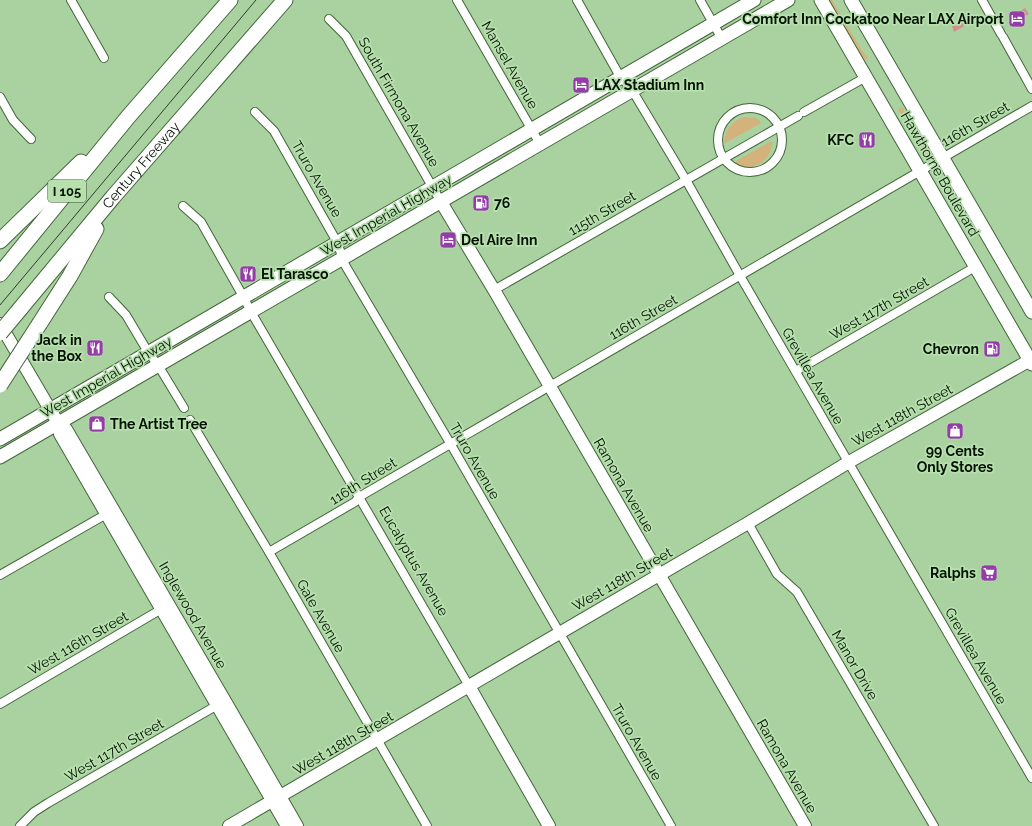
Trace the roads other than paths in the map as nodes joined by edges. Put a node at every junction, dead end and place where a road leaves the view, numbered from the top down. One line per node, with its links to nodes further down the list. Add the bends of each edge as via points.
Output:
1 (71, 0): 15 (street)
2 (230, 0): 23 (highway, I 105)
3 (285, 0): 33 (highway, Century Freeway / I 105)
4 (457, 0): 25 (street, Mansel Avenue)
5 (576, 0): 16 (street, Grevillea Avenue)
6 (700, 0): 13 (street)
7 (754, 0): 13 (main road, West Imperial Highway)
8 (788, 0): 14 (main road, West Imperial Highway)
9 (821, 0): 17 (main road, Hawthorne Boulevard)
10 (851, 0): 28 (main road, Hawthorne Boulevard)
11 (982, 0): 18 (street)
12 (329, 19): 32 (street, South Firmona Avenue, via 346,36)
13 (713, 25): 14 (street); 16 (main road, West Imperial Highway)
14 (722, 38): 19 (main road, West Imperial Highway)
15 (104, 58)
16 (622, 77): 19 (street, Grevillea Avenue); 25 (main road, West Imperial Highway)
17 (866, 77): 24 (street, 115th Street); 30 (main road, Hawthorne Boulevard)
18 (1032, 89)
19 (632, 90): 27 (main road, West Imperial Highway); 31 (street, Grevillea Avenue)
20 (0, 97): 26 (street, via 13,120)
21 (1032, 106): 28 (street, 116th Street)
22 (255, 112): 37 (street, Truro Avenue, via 274,131)
23 (128, 117): 36 (highway); 40 (highway, I 105)
24 (779, 127): 29 (street, 115th Street); 29 (street, via 782,140 780,151 766,168 751,173 742,172); 29 (street, via 773,118 760,110 738,110 722,123 718,148)
25 (532, 130): 27 (street, Mansel Avenue); 32 (main road, West Imperial Highway)
26 (31, 139)
27 (540, 144): 34 (main road, West Imperial Highway)
28 (943, 158): 30 (street, 116th Street); 46 (main road, Hawthorne Boulevard)
29 (723, 159): 31 (street, 115th Street)
30 (920, 171): 39 (main road, Hawthorne Boulevard); 41 (street, 116th Street)
31 (686, 180): 41 (street, Grevillea Avenue); 42 (street, 115th Street)
32 (433, 188): 34 (street, South Firmona Avenue); 37 (main road, West Imperial Highway)
33 (113, 197): 48 (highway, Century Freeway / I 105, bridge); 53 (highway, bridge, via 70,276)
34 (441, 202): 38 (main road, West Imperial Highway); 42 (street, Ramona Avenue)
35 (183, 206): 44 (street, Eucalyptus Avenue, via 201,222)
36 (0, 241)
37 (338, 242): 38 (street, Truro Avenue); 44 (main road, West Imperial Highway)
38 (343, 258): 45 (main road, West Imperial Highway); 60 (street, Truro Avenue, via 348,271)
39 (975, 267): 50 (main road, Hawthorne Boulevard); 52 (street, West 117th Street)
40 (3, 270)
41 (740, 276): 52 (street, Grevillea Avenue); 54 (street, 116th Street)
42 (494, 290): 54 (street, Ramona Avenue)
43 (109, 297): 49 (street, via 126,315)
44 (244, 298): 45 (street, Eucalyptus Avenue); 49 (main road, West Imperial Highway)
45 (251, 312): 51 (main road, West Imperial Highway); 63 (street, Eucalyptus Avenue)
46 (1032, 312)
47 (0, 324): 56 (street, Inglewood Avenue)
48 (0, 333)
49 (148, 353): 51 (street); 56 (main road, West Imperial Highway)
50 (1031, 361): 62 (street, West 118th Street)
51 (158, 365): 55 (street); 58 (main road, West Imperial Highway)
52 (796, 371): 62 (street, Grevillea Avenue)
53 (0, 386)
54 (549, 386): 60 (street, 116th Street); 67 (street, Ramona Avenue)
55 (184, 408)
56 (50, 410): 58 (street, Inglewood Avenue); 59 (main road, West Imperial Highway)
57 (190, 420): 66 (street, Gale Avenue)
58 (58, 423): 61 (main road, West Imperial Highway); 64 (street, Inglewood Avenue, via 67,430)
59 (0, 439)
60 (450, 443): 63 (street, 116th Street); 70 (street, Truro Avenue)
61 (0, 457)
62 (849, 462): 65 (street, West 118th Street); 75 (street, Grevillea Avenue)
63 (359, 497): 66 (street, 116th Street, via 355,502); 71 (street, Eucalyptus Avenue)
64 (110, 512): 68 (street); 69 (street, Inglewood Avenue)
65 (748, 523): 67 (street, West 118th Street); 85 (street, Manor Drive, via 777,574 797,592)
66 (269, 552): 74 (street, Gale Avenue)
67 (659, 574): 70 (street, West 118th Street); 84 (street, Ramona Avenue)
68 (0, 575)
69 (166, 607): 72 (street, Inglewood Avenue); 73 (street, West 116th Street)
70 (559, 633): 71 (street, West 118th Street); 83 (street, Truro Avenue)
71 (469, 686): 74 (street, West 118th Street); 82 (street, Eucalyptus Avenue)
72 (222, 703): 76 (street, Inglewood Avenue); 77 (street, West 117th Street, via 48,803)
73 (0, 704)
74 (378, 740): 76 (street, West 118th Street); 81 (street, Gale Avenue)
75 (1032, 778)
76 (277, 799): 78 (street, West 118th Street); 79 (street, Inglewood Avenue); 80 (street, Inglewood Avenue)
77 (20, 826)
78 (229, 826)
79 (287, 826)
80 (297, 826)
81 (427, 826)
82 (549, 826)
83 (671, 826)
84 (805, 826)
85 (934, 826)

